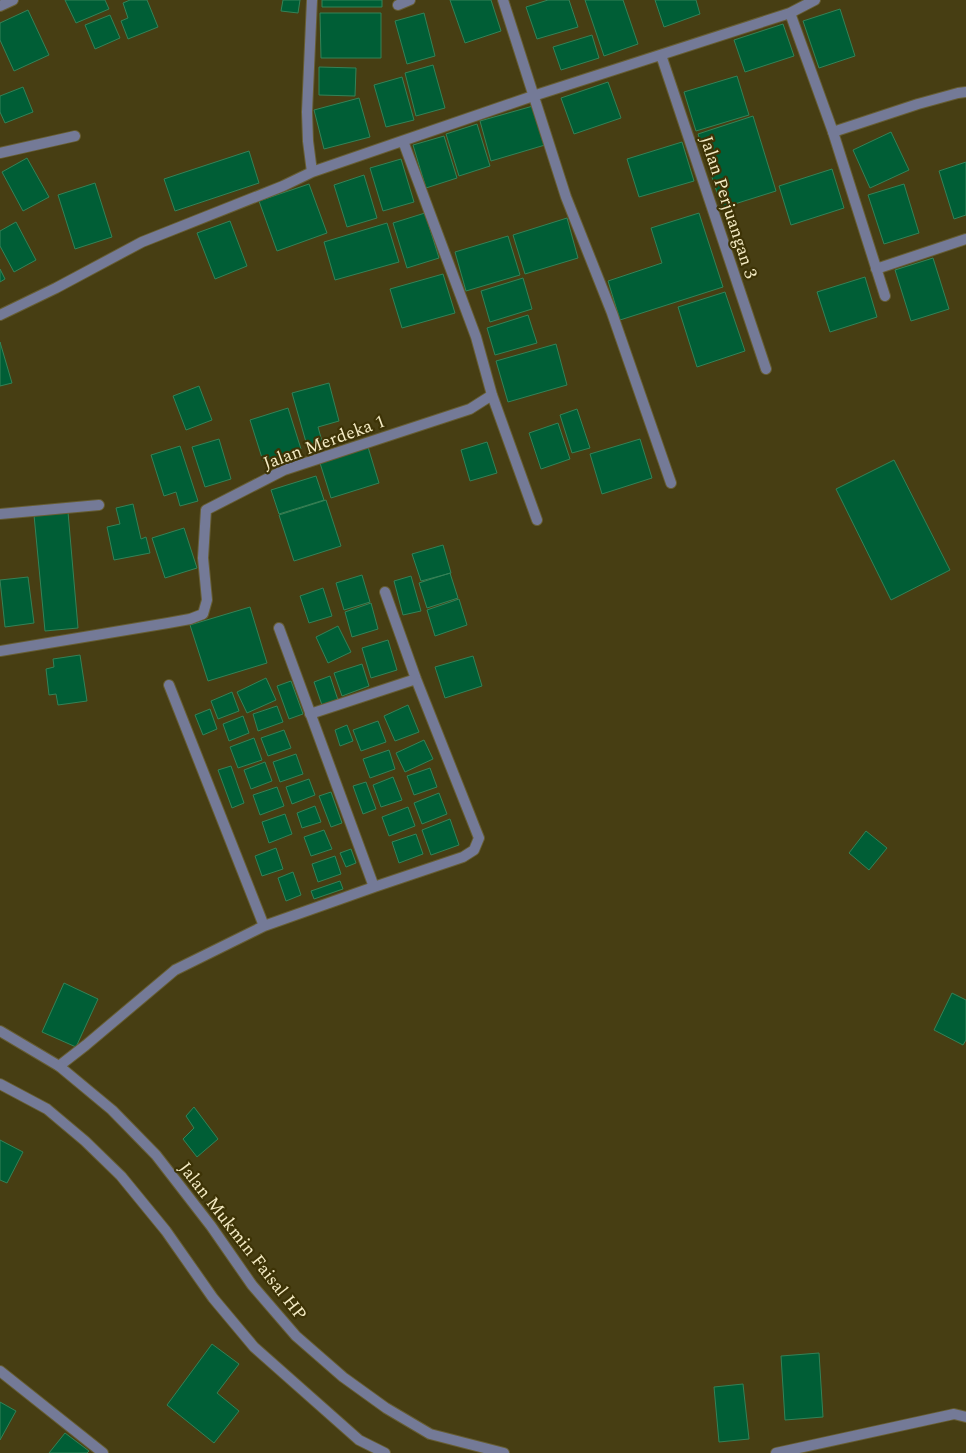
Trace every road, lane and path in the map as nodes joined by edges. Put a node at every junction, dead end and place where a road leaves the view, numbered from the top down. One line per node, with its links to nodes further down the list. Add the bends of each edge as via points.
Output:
1 (13, 0): 7 (street)
2 (312, 0): 16 (street, via 307,112)
3 (410, 0): 6 (street)
4 (503, 0): 11 (street)
5 (815, 0): 8 (street)
6 (398, 5)
7 (0, 6)
8 (790, 13): 9 (street); 12 (street)
9 (662, 55): 11 (street); 21 (street, Jalan Perjuangan 3)
10 (966, 92): 12 (street)
11 (533, 96): 14 (street); 23 (street, via 566,197 612,313)
12 (832, 132): 18 (street)
13 (75, 136): 15 (street)
14 (404, 141): 16 (street); 22 (street, via 476,337)
15 (0, 153)
16 (312, 172): 20 (street, via 142,242)
17 (966, 239): 18 (street)
18 (876, 268): 19 (street)
19 (885, 296)
20 (0, 315)
21 (766, 369)
22 (492, 395): 26 (street); 29 (street, Jalan Merdeka 1, via 470,409 284,470 206,510 204,558 207,600 203,614 190,619)
23 (671, 483)
24 (98, 505): 25 (street)
25 (0, 514)
26 (537, 520)
27 (386, 592): 30 (street)
28 (279, 628): 32 (street)
29 (0, 651)
30 (416, 679): 32 (street); 33 (street, via 479,838 474,850 463,857)
31 (169, 685): 34 (street)
32 (310, 714): 33 (street)
33 (374, 887): 34 (street)
34 (264, 926): 36 (street, via 175,970)
35 (0, 1031): 36 (street, Jalan Mukmin Faisal HP)
36 (59, 1066): 42 (street, Jalan Mukmin Faisal HP, via 112,1110 156,1155 252,1285 296,1336 329,1365 386,1408 430,1434)
37 (0, 1084): 41 (street, via 47,1109 91,1147 121,1176 254,1347 359,1440)
38 (0, 1371): 40 (street)
39 (966, 1417): 43 (street, via 954,1414)
40 (103, 1453)
41 (385, 1453)
42 (504, 1453)
43 (776, 1453)

